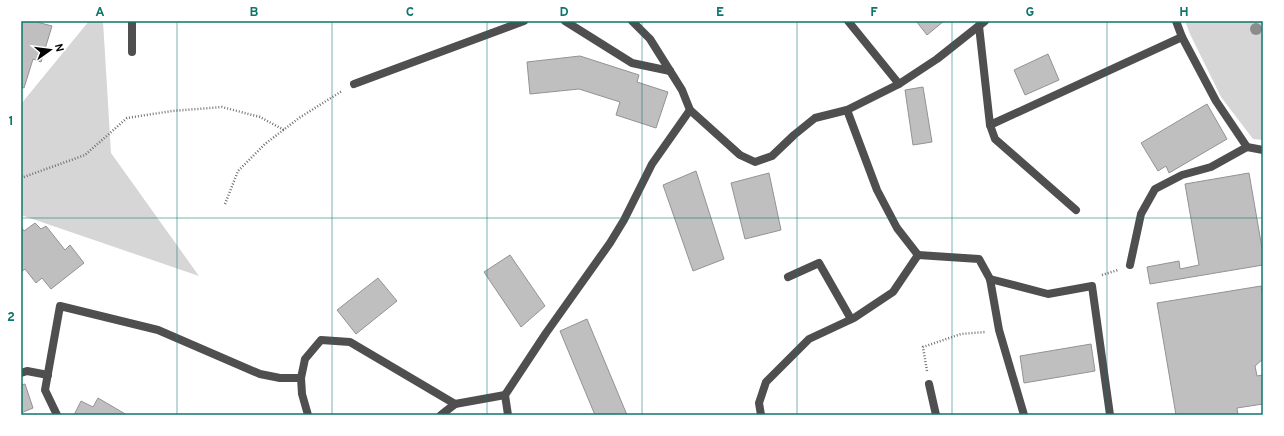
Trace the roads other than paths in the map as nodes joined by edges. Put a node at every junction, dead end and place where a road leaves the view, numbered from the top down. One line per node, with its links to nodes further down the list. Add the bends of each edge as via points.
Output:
1 (132, 21): 9 (street)
2 (524, 21): 11 (street)
3 (565, 21): 10 (street, via 632,63)
4 (632, 21): 10 (street, via 650,39)
5 (848, 21): 12 (street)
6 (1176, 21): 8 (street)
7 (982, 23): 12 (street, via 937,59); 15 (street)
8 (1182, 37): 15 (street); 16 (street, via 1216,102)
9 (132, 52)
10 (670, 71): 13 (street, via 682,90)
11 (354, 84)
12 (899, 84): 14 (street)
13 (690, 110): 14 (street, via 740,154 755,162 772,156 815,118); 28 (street, via 652,164 610,243)
14 (847, 110): 19 (street, via 877,190 897,228)
15 (990, 126): 18 (street, via 995,139)
16 (1247, 147): 17 (street); 20 (street, via 1211,167 1182,175 1155,188 1141,214)
17 (1263, 150)
18 (1076, 210)
19 (918, 255): 22 (street, via 979,259); 23 (street, via 893,292)
20 (1130, 266)
21 (788, 277): 23 (street, via 819,263)
22 (990, 279): 36 (street, via 999,330); 37 (street, via 1048,294 1092,286)
23 (851, 319): 34 (street, via 809,339 766,382 759,403)
24 (21, 373): 25 (street, via 27,371)
25 (48, 375): 26 (street, via 60,306 158,330 260,374 280,378); 30 (street, via 45,390)
26 (301, 378): 29 (street, via 305,359 321,340 350,342); 31 (street)
27 (929, 384): 35 (street)
28 (504, 395): 29 (street); 33 (street)
29 (456, 404): 32 (street)
30 (57, 415)
31 (308, 415)
32 (441, 415)
33 (508, 415)
34 (761, 415)
35 (936, 415)
36 (1024, 415)
37 (1110, 415)

